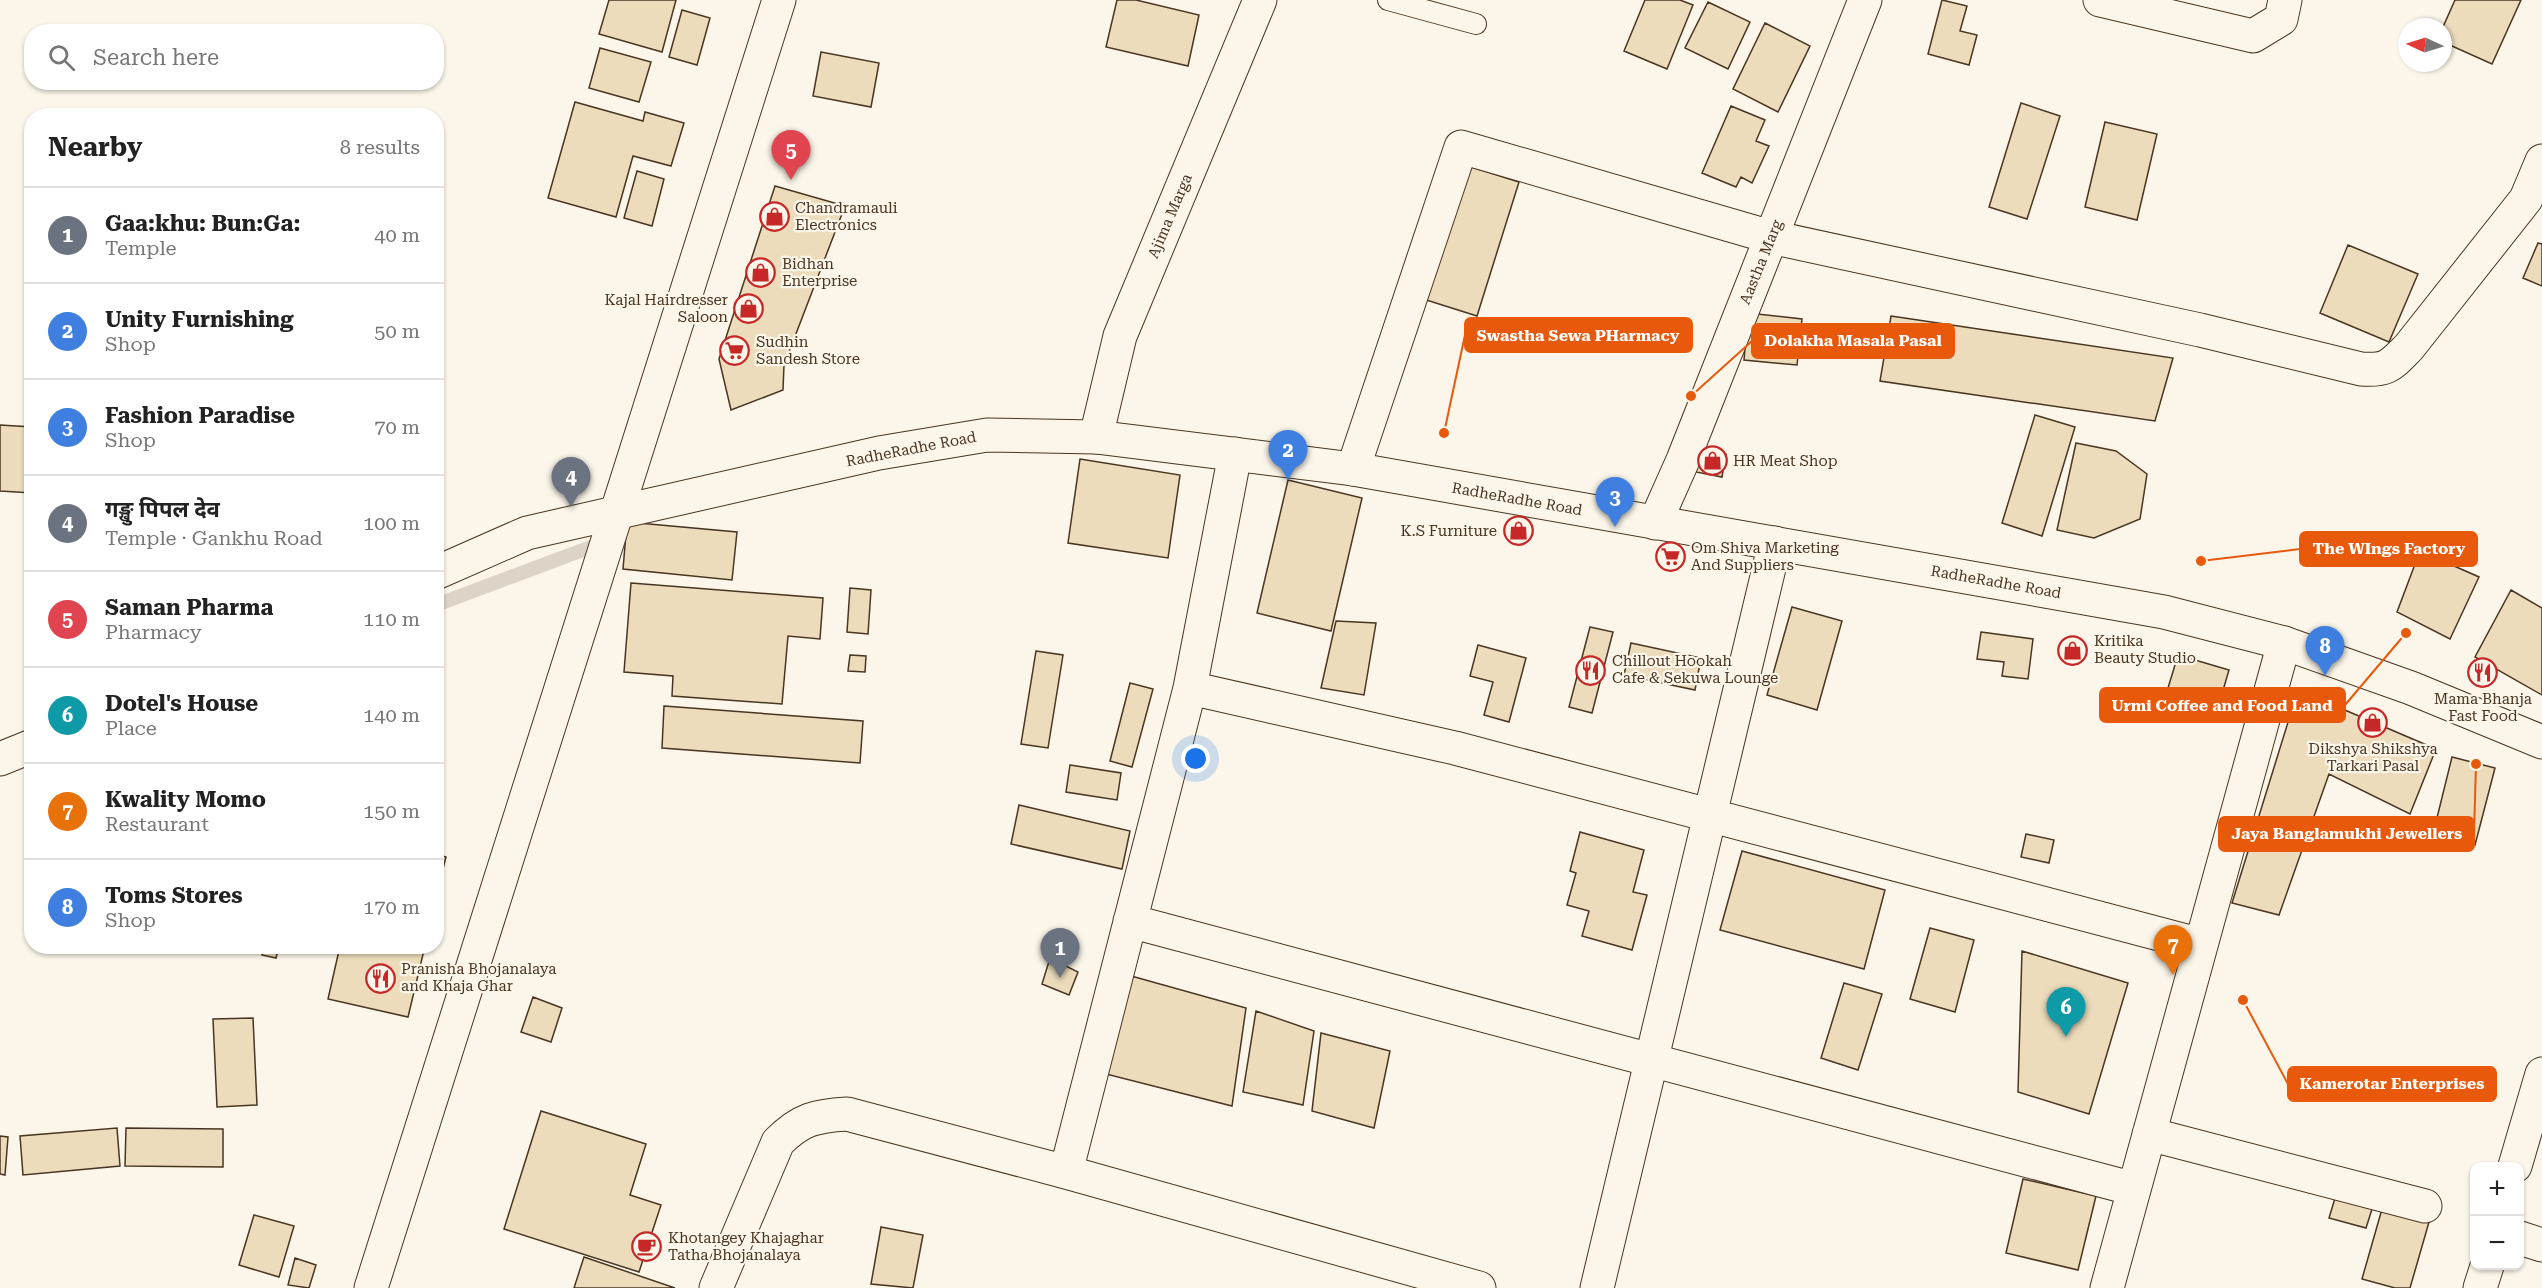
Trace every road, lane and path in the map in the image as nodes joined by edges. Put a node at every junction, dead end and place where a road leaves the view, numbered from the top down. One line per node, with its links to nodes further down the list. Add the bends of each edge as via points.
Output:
1 (779, 0): 13 (street)
2 (1260, 0): 10 (street, Ajima Marga, via 1120,336)
3 (1388, 0): 7 (lane)
4 (1865, 0): 9 (street, Aastha Marg)
5 (2100, 0): 6 (street, via 2253,36 2281,19)
6 (2285, 0)
7 (1476, 24)
8 (2542, 161): 9 (street, via 2526,199 2409,347 2380,371)
9 (1771, 237): 12 (street, via 1461,147); 14 (street, Aastha Marg)
10 (1096, 437): 11 (street, RadheRadhe Road); 13 (street, RadheRadhe Road, via 987,435 934,442)
11 (1235, 454): 12 (street, RadheRadhe Road); 18 (street)
12 (1353, 469): 14 (street, RadheRadhe Road)
13 (618, 514): 16 (street, RadheRadhe Road, via 527,533); 35 (street)
14 (1655, 523): 15 (street, RadheRadhe Road)
15 (1775, 543): 17 (street, RadheRadhe Road, via 2164,612); 22 (street)
16 (444, 569)
17 (2284, 643): 19 (street, RadheRadhe Road, via 2411,687); 24 (street)
18 (1190, 688): 22 (street, via 1455,748); 23 (street)
19 (2542, 742)
20 (24, 749): 21 (street)
21 (0, 759)
22 (1710, 817): 24 (street); 25 (street)
23 (1130, 921): 25 (street); 29 (street)
24 (2201, 945): 27 (street)
25 (1651, 1061): 30 (street); 38 (street)
26 (2542, 1074): 28 (street)
27 (2150, 1134): 30 (street); 31 (street)
28 (2517, 1162)
29 (1066, 1172): 36 (street, via 847,1114 823,1115 796,1124 778,1142); 37 (street)
30 (2134, 1189): 39 (street)
31 (2425, 1206)
32 (2524, 1239): 33 (street)
33 (2542, 1245)
34 (2486, 1270): 40 (street)
35 (371, 1288)
36 (716, 1288)
37 (1479, 1288)
38 (1597, 1288)
39 (2107, 1288)
40 (2481, 1288)

